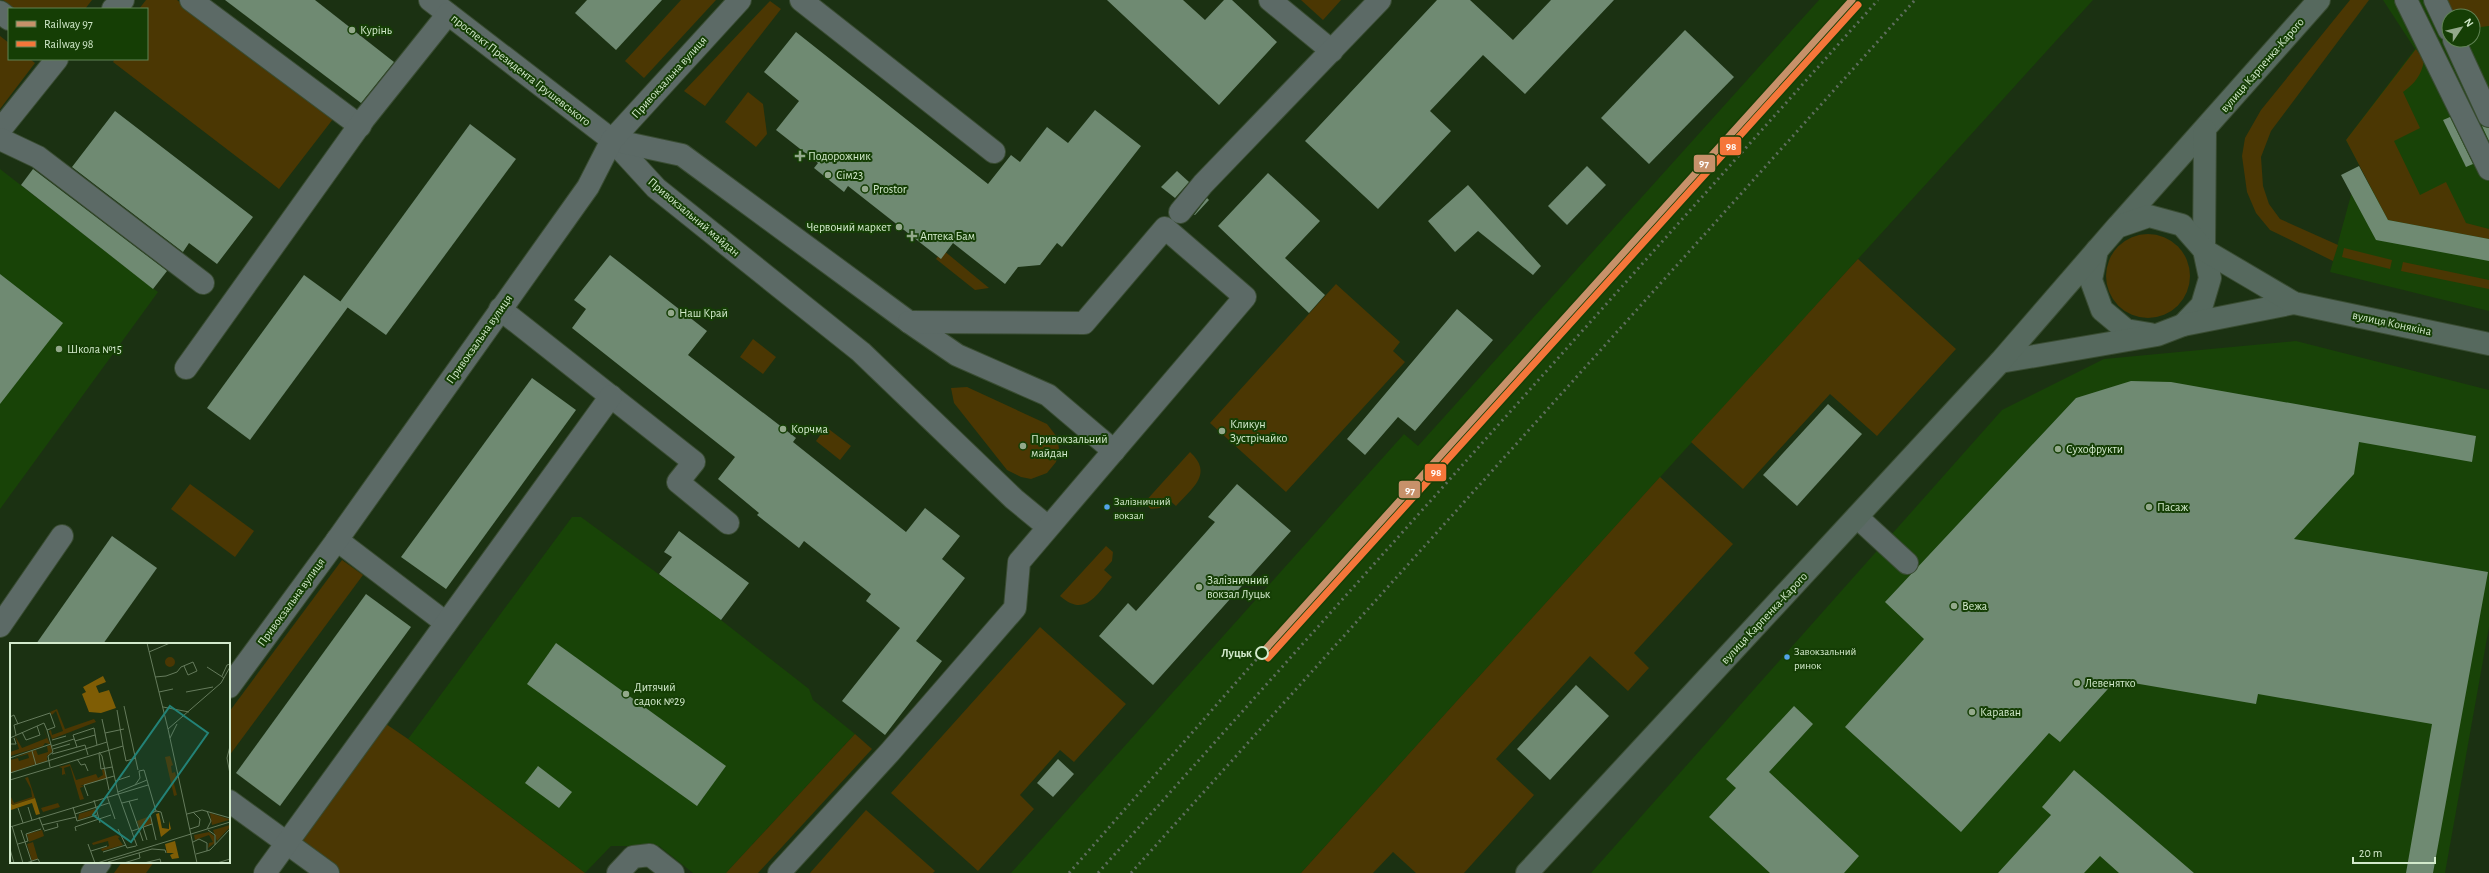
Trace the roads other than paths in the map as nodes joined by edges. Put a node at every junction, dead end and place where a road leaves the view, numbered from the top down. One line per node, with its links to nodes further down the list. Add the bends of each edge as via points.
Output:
1 (123, 0): 11 (street)
2 (191, 0): 20 (street)
3 (430, 0): 14 (street, проспект Президента Грушевського)
4 (740, 0): 24 (street, Привокзальна вулиця)
5 (801, 0): 25 (street)
6 (1270, 0): 17 (street)
7 (1380, 0): 17 (street)
8 (2319, 0): 22 (main road, вулиця Карпенка-Карого)
9 (2435, 0): 13 (street)
10 (2410, 2): 26 (street)
11 (114, 8)
12 (0, 12): 15 (street)
13 (2441, 13)
14 (448, 14): 20 (street); 24 (street, проспект Президента Грушевського)
15 (8, 18)
16 (2458, 48): 19 (street)
17 (1332, 51): 27 (street, via 1208,179)
18 (57, 60): 21 (street)
19 (2489, 116)
20 (360, 126): 39 (street)
21 (0, 130)
22 (2205, 130): 28 (main road, вулиця Карпенка-Карого); 30 (main road)
23 (0, 139): 31 (street, via 38,157)
24 (612, 140): 33 (street, Привокзальна вулиця, via 588,187); 34 (street, via 682,155); 44 (street, Привокзальний майдан, via 656,188 861,352 1014,499)
25 (994, 152)
26 (2489, 169)
27 (1180, 212)
28 (2117, 227): 29 (main road); 30 (main road, via 2149,216 2182,225)
29 (2097, 250): 36 (main road, via 2091,280 2102,310 2126,330); 38 (main road, вулиця Карпенка-Карого)
30 (2204, 250): 32 (main road); 35 (main road, via 2210,278 2202,305)
31 (203, 284)
32 (2294, 303): 35 (main road); 37 (main road, вулиця Конякіна)
33 (500, 309): 40 (street); 46 (street, Привокзальна вулиця)
34 (909, 322): 41 (street, via 958,355 1048,395); 41 (street, via 1084,323 1165,228 1245,297)
35 (2183, 325): 36 (main road)
36 (2157, 335): 38 (main road)
37 (2489, 344)
38 (2000, 362): 42 (main road, вулиця Карпенка-Карого)
39 (186, 368)
40 (612, 396): 43 (street, via 694,462 678,482); 48 (street)
41 (1114, 451): 44 (street)
42 (1857, 517): 47 (street); 60 (main road, вулиця Карпенка-Карого)
43 (728, 523)
44 (1048, 528): 59 (street, via 1019,562 1015,608 890,752)
45 (62, 536): 49 (street)
46 (337, 540): 48 (street); 50 (street, Привокзальна вулиця)
47 (1907, 564)
48 (446, 623): 52 (street)
49 (0, 626)
50 (230, 686)
51 (230, 802): 52 (street)
52 (288, 844): 55 (street); 56 (street)
53 (99, 863): 54 (street)
54 (92, 873)
55 (265, 873)
56 (328, 873)
57 (618, 873): 58 (street, via 633,857 650,855)
58 (673, 873)
59 (779, 873)
60 (1527, 873)

